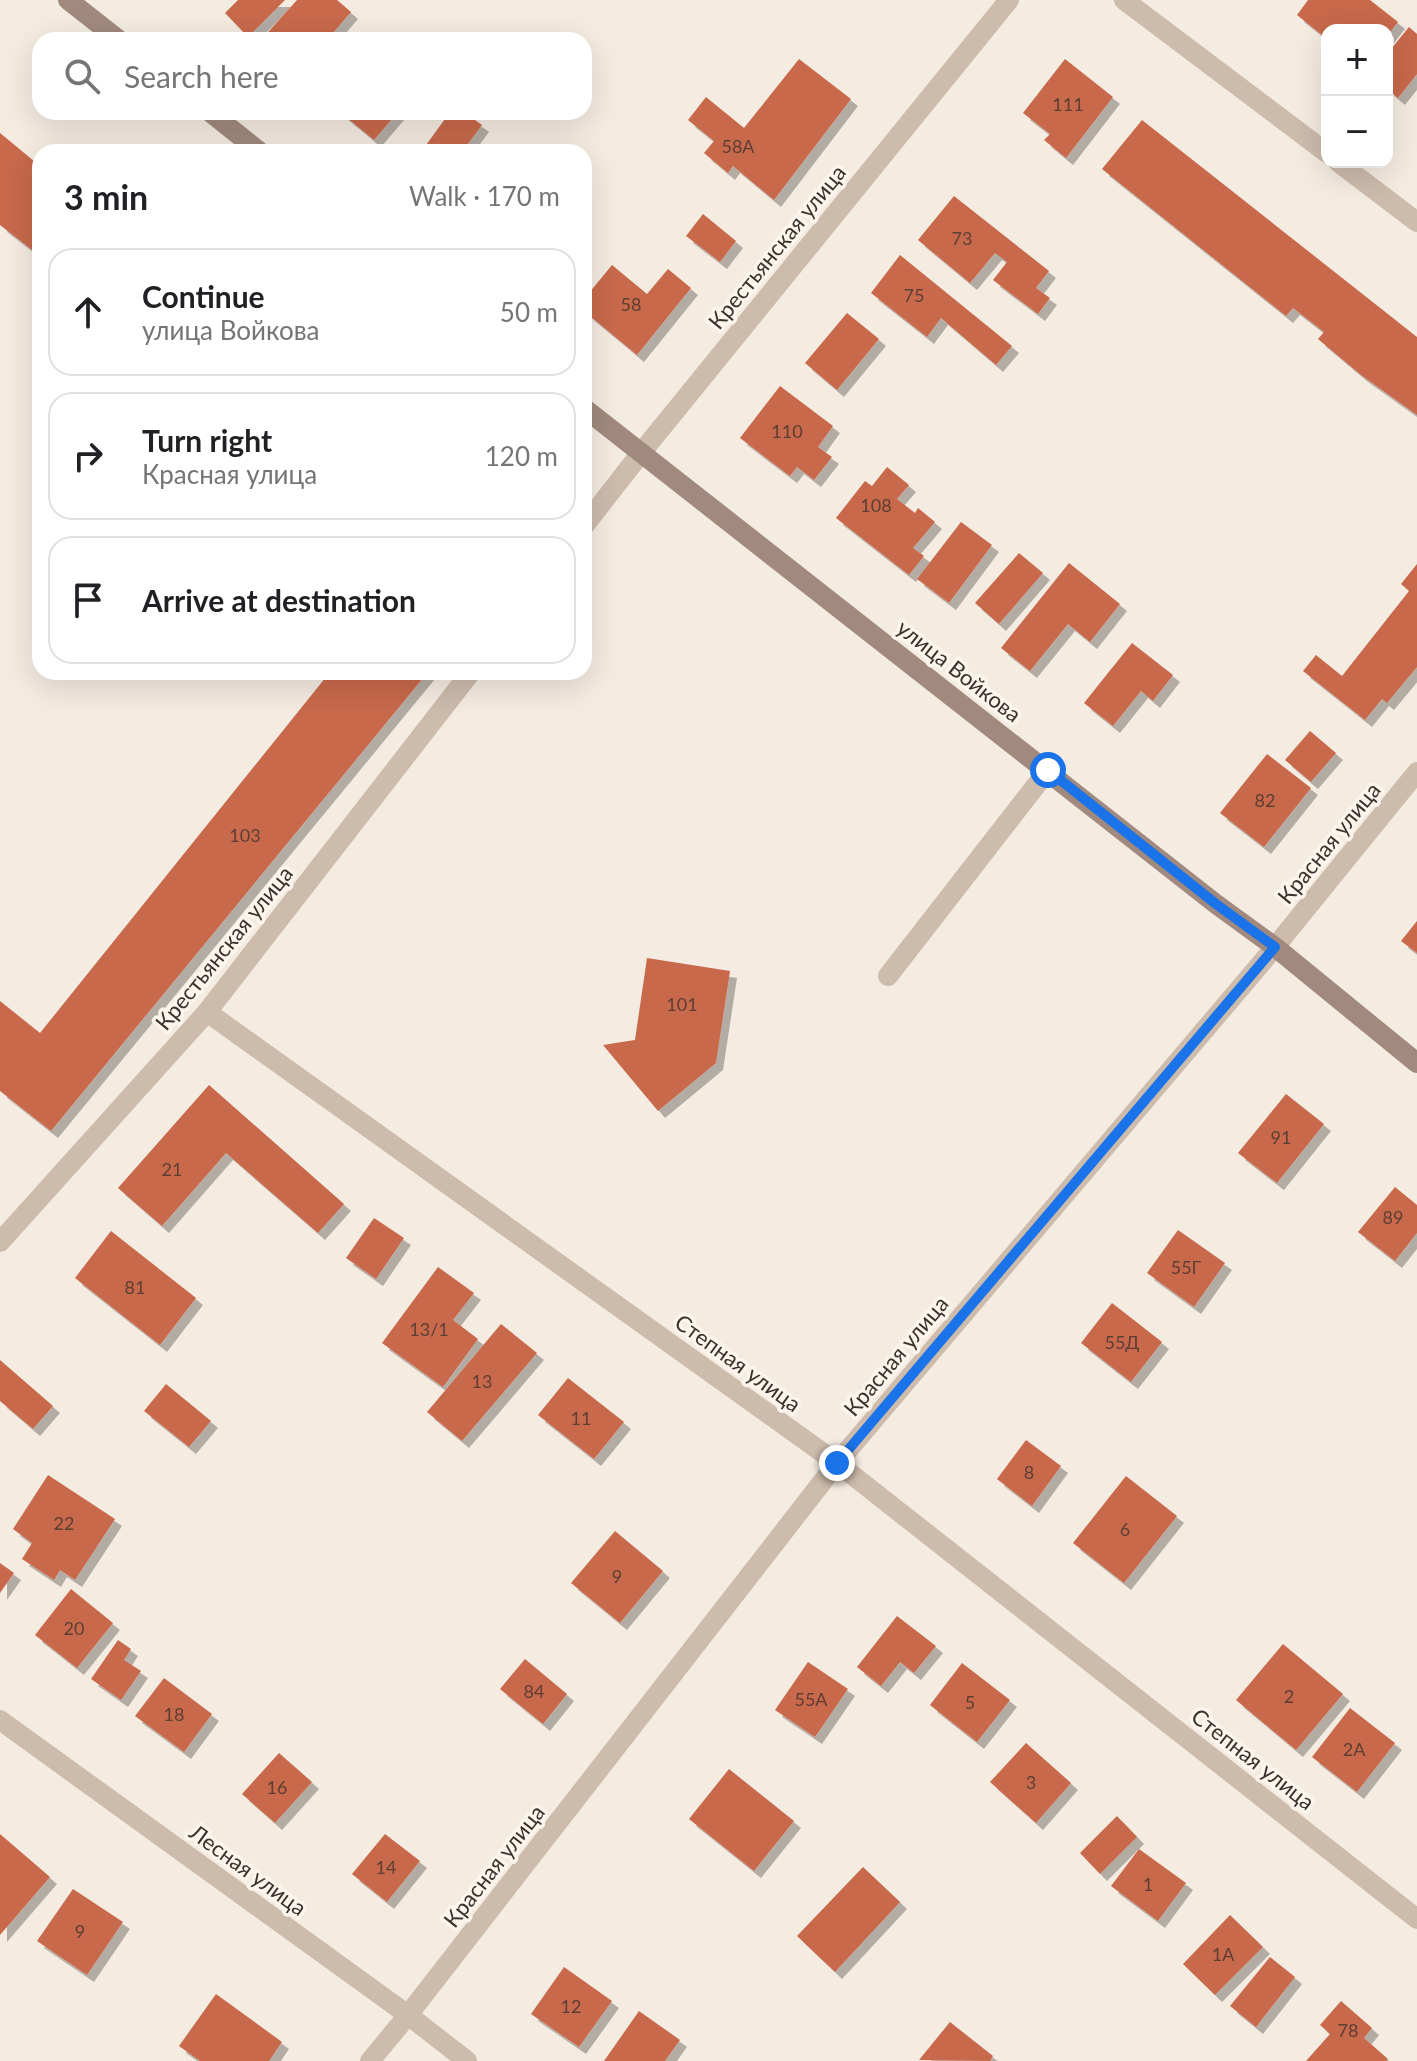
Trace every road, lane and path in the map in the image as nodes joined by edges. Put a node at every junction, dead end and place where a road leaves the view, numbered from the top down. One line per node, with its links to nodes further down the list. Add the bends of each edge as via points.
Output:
1 (68, 0): 4 (main road)
2 (1009, 0): 11 (street, Крестьянская улица)
3 (1124, 0): 7 (street)
4 (109, 32)
5 (220, 120): 6 (main road)
6 (250, 144)
7 (1321, 148)
8 (1346, 168): 9 (street)
9 (1417, 222)
10 (592, 414): 11 (main road, улица Войкова)
11 (641, 453): 12 (street, Крестьянская улица); 14 (main road, улица Войкова)
12 (592, 516)
13 (465, 680): 18 (street, Крестьянская улица)
14 (1048, 770): 16 (main road, улица Войкова); 17 (street)
15 (1417, 772): 16 (street, Красная улица)
16 (1275, 947): 19 (main road, улица Войкова); 21 (street, Красная улица)
17 (888, 976)
18 (207, 1012): 20 (street, Крестьянская улица); 21 (street, Степная улица)
19 (1417, 1063)
20 (0, 1242)
21 (837, 1463): 23 (street, Степная улица); 24 (street, Красная улица)
22 (0, 1720): 24 (street, Лесная улица)
23 (1417, 1919)
24 (408, 2015): 25 (street, Красная улица); 26 (street, Лесная улица)
25 (370, 2061)
26 (467, 2061)

